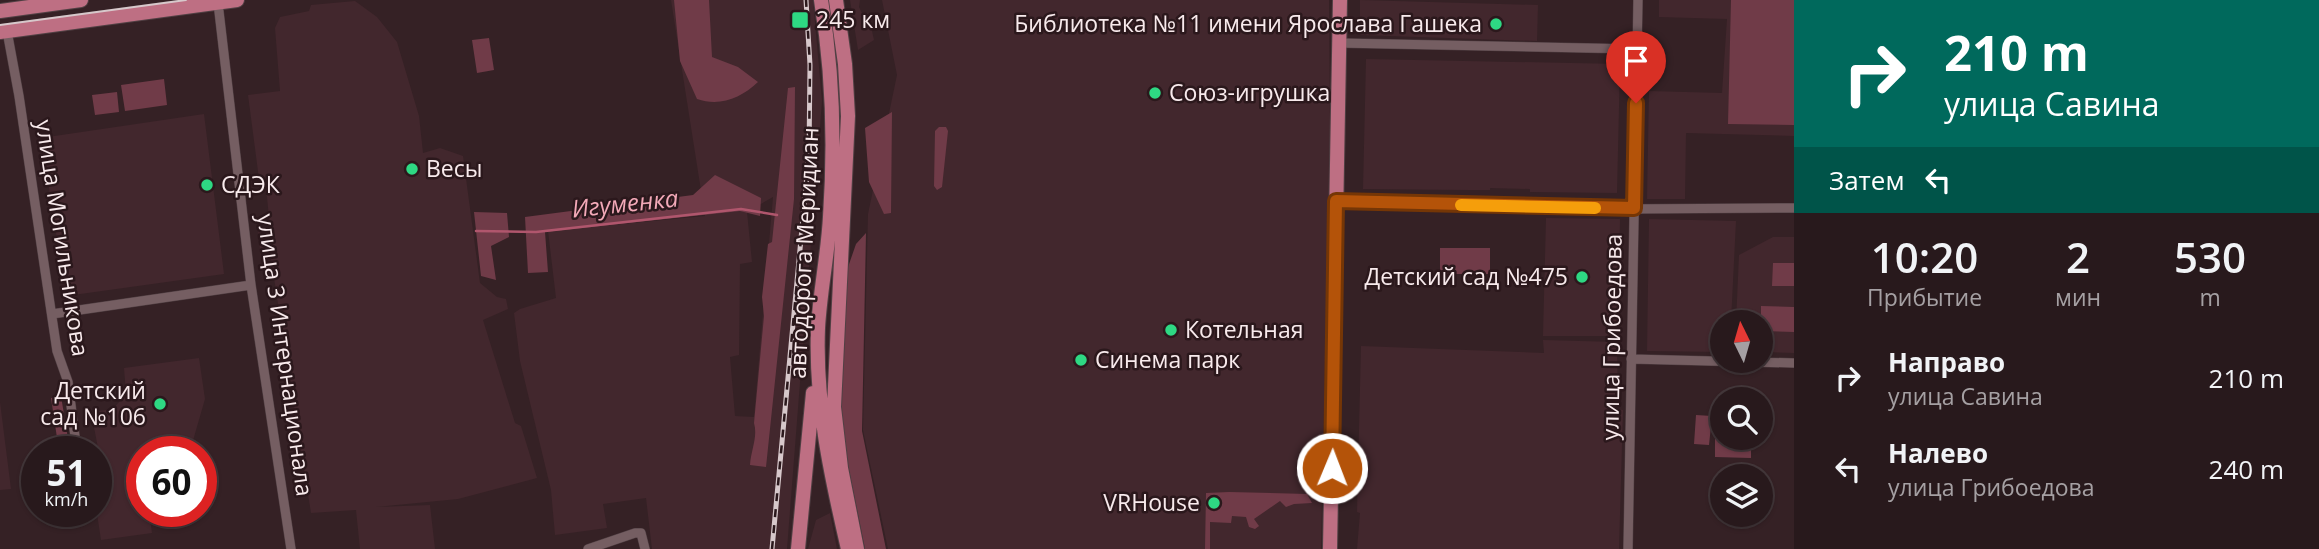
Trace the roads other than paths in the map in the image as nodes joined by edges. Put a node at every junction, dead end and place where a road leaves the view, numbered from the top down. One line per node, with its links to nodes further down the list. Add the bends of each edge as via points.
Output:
1 (81, 0): 8 (main road)
2 (237, 0): 7 (main road)
3 (821, 0): 17 (main road, автодорога Меридиан, via 834,137)
4 (836, 0): 26 (main road, автодорога Меридиан, via 848,116 834,407)
5 (1340, 0): 10 (main road)
6 (1638, 0): 11 (street, улица Грибоедова)
7 (218, 1): 9 (main road); 15 (street, улица 3 Интернационала)
8 (2, 10): 9 (main road)
9 (4, 31): 16 (street, улица Могильникова, via 19,96)
10 (1339, 43): 11 (street); 12 (main road)
11 (1637, 49): 13 (street, улица Грибоедова)
12 (1336, 201): 13 (street); 27 (main road)
13 (1634, 208): 14 (street); 18 (street, улица Грибоедова)
14 (1794, 208)
15 (251, 285): 16 (street); 21 (street, улица 3 Интернационала)
16 (52, 314): 20 (street, улица Могильникова)
17 (818, 329): 24 (main road); 25 (main road, автодорога Меридиан, via 825,445)
18 (1631, 359): 19 (street); 28 (street, улица Грибоедова)
19 (1794, 363)
20 (76, 436)
21 (291, 549)
22 (588, 549): 23 (street, via 641,533)
23 (645, 549)
24 (798, 549)
25 (848, 549)
26 (857, 549)
27 (1330, 549)
28 (1628, 549)

